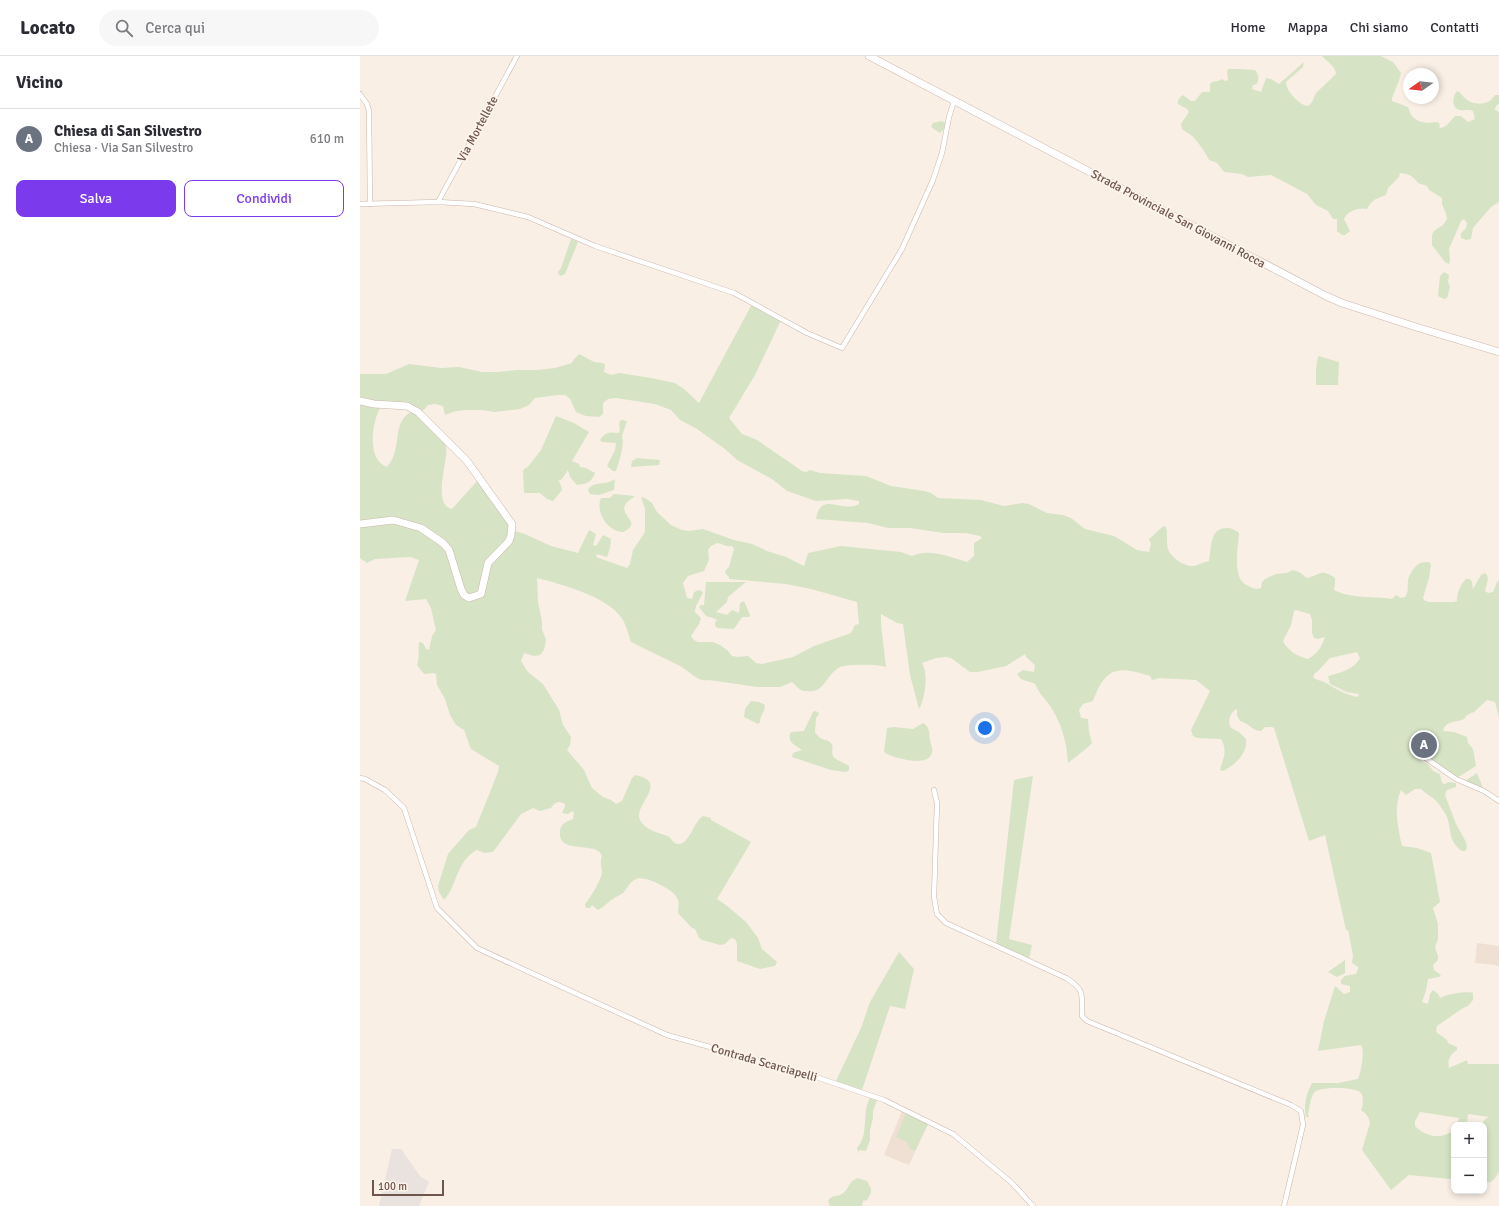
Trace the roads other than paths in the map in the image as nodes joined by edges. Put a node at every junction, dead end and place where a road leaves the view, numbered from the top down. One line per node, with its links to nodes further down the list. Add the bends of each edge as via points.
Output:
1 (517, 56): 5 (street, Via Mortellete)
2 (869, 56): 4 (main road, Strada Provinciale San Giovanni Rocca)
3 (360, 94): 7 (street, via 369,111)
4 (954, 101): 5 (street, via 933,180 902,249 842,348 807,333 734,293 596,246 528,217 474,204); 8 (main road, Strada Provinciale San Giovanni Rocca, via 1336,300 1416,328)
5 (438, 202): 7 (street)
6 (360, 204): 7 (street)
7 (370, 204)
8 (1499, 352)
9 (360, 401): 10 (main road, via 407,406 418,412 468,461 512,524 512,529 509,541 488,563 481,594 469,598 461,589 449,550 422,528 393,520)
10 (360, 524)
11 (1414, 750): 14 (street, via 1456,779 1484,791)
12 (360, 778): 15 (street, Contrada Scarciapelli, via 385,790 404,808 437,908 476,948 666,1035 810,1075 884,1100 953,1134 1012,1183)
13 (934, 790): 16 (street, via 937,803 934,896 937,914 946,923 1066,978 1078,986 1082,995 1082,1016 1087,1021 1301,1111 1303,1125)
14 (1499, 801)
15 (1033, 1206)
16 (1284, 1206)

